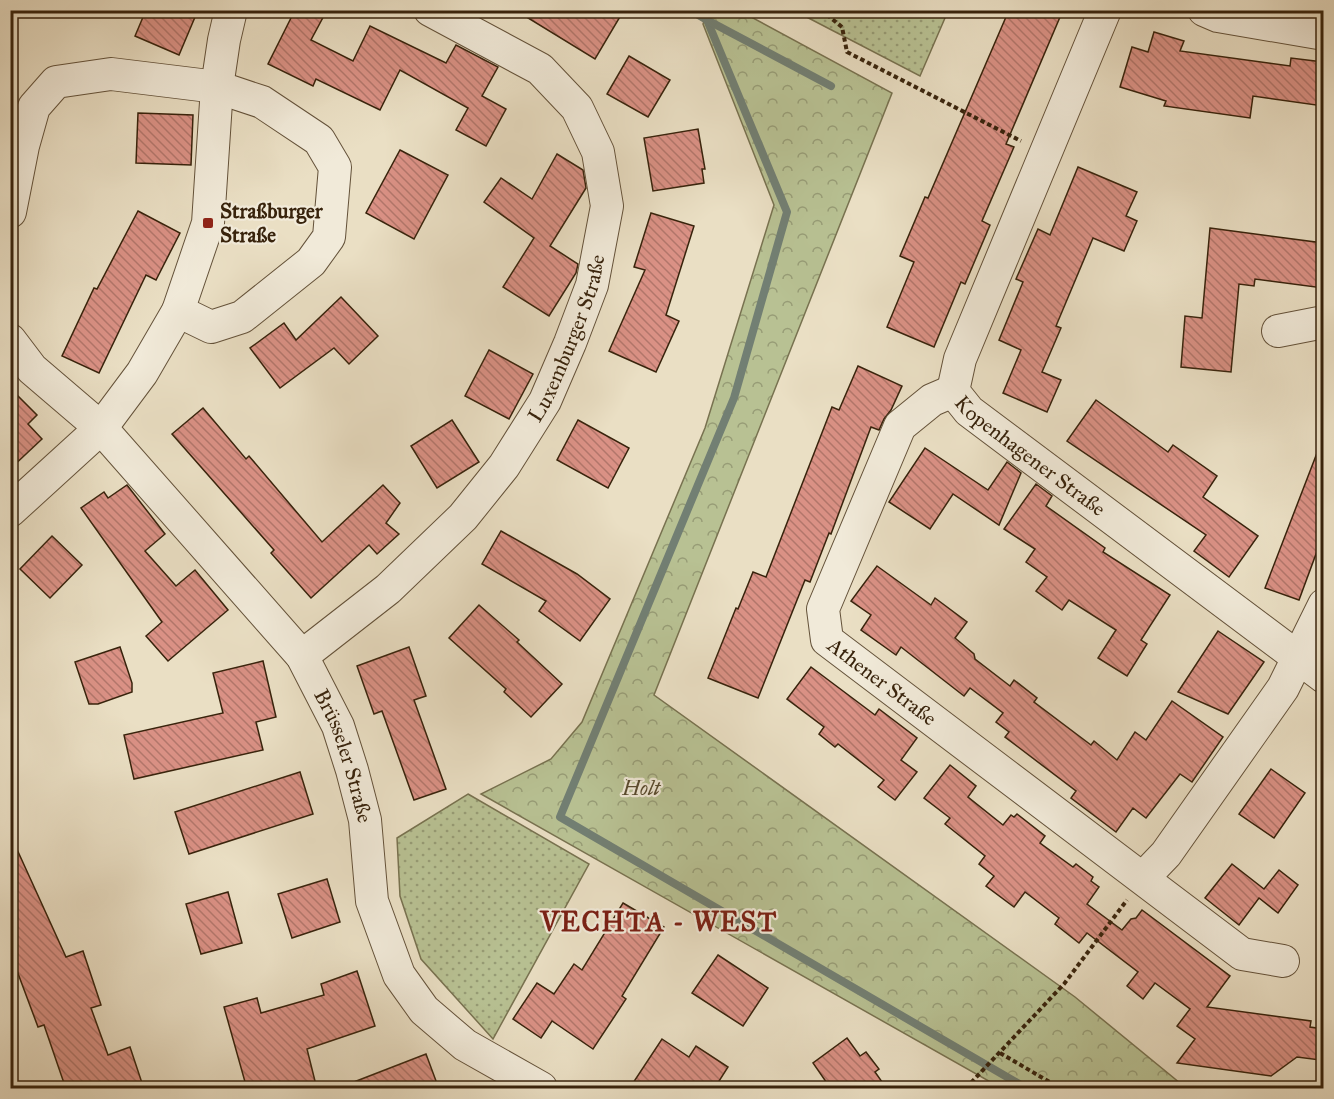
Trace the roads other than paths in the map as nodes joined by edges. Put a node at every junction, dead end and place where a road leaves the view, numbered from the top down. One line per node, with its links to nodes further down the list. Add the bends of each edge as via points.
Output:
1 (231, 10): 6 (street)
2 (430, 10): 16 (street, Luxemburger Straße, via 540,69 577,108 598,152 607,206 592,285 545,401 504,466 463,517 388,589)
3 (1105, 10): 12 (street, Kopenhagener Straße, via 960,359)
4 (1204, 10): 5 (street, via 1218,16)
5 (1323, 34)
6 (217, 87): 7 (street, via 111,74 56,82 34,107); 8 (street, via 208,223); 8 (street, via 262,102 319,140 335,167 329,237 311,262 242,316 211,327)
7 (10, 212)
8 (178, 311): 13 (street, via 142,373)
9 (1323, 322): 10 (street)
10 (1278, 332)
11 (10, 340): 13 (street, via 32,369)
12 (953, 391): 17 (street, Kopenhagener Straße, via 969,411); 19 (street, Athener Straße, via 932,400 900,426 823,609 827,640)
13 (101, 428): 14 (street); 16 (street, Brüsseler Straße)
14 (10, 511)
15 (1323, 605): 17 (street)
16 (302, 656): 21 (street, Brüsseler Straße, via 338,726 352,770 365,820 372,901 399,975 424,1010 465,1045)
17 (1296, 658): 18 (street, Kopenhagener Straße); 19 (street, via 1283,688 1166,854)
18 (1323, 677)
19 (1143, 878): 20 (street, Athener Straße, via 1242,954)
20 (1283, 961)
21 (541, 1089)

